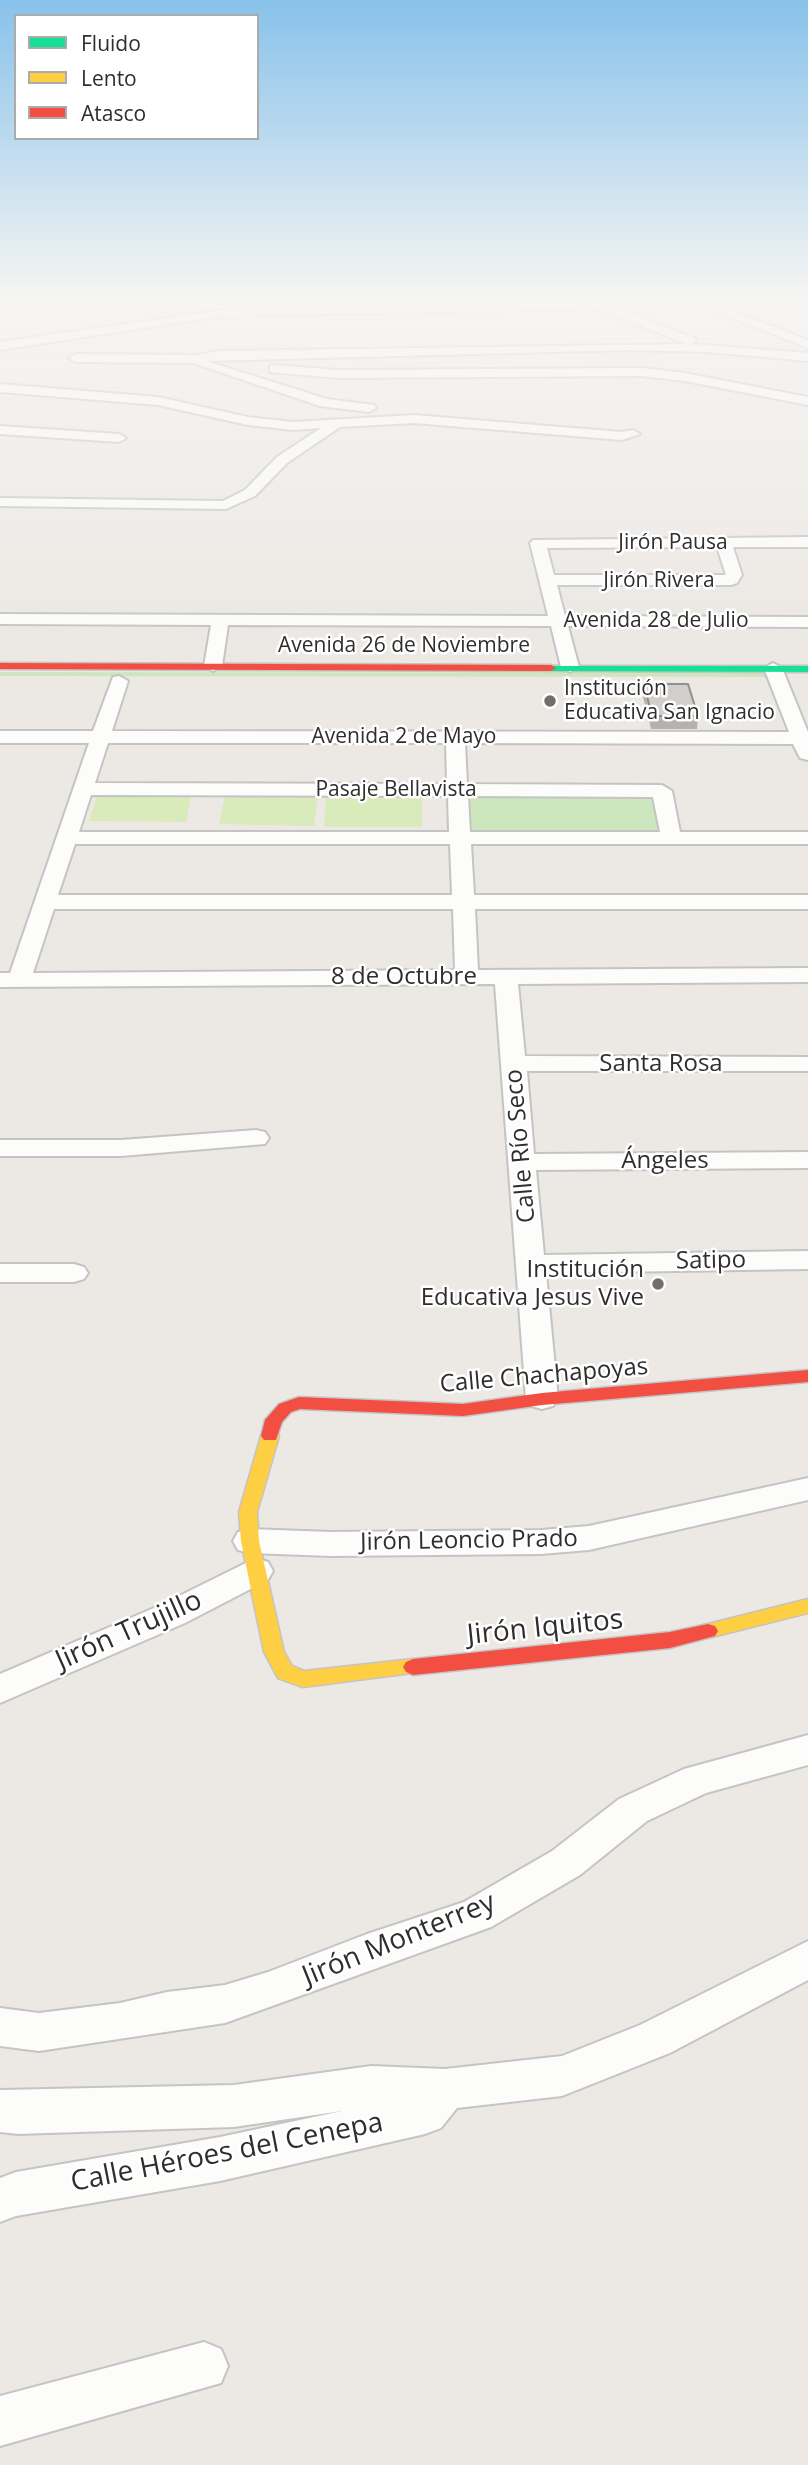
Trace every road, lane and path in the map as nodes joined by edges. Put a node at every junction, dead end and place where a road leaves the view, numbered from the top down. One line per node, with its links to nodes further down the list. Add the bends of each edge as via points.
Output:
1 (217, 413): 3 (street, via 266,424)
2 (506, 413): 3 (street, via 597,423 633,434 414,419)
3 (335, 425): 6 (street, via 282,460 250,493 226,505)
4 (0, 430): 5 (street)
5 (119, 438)
6 (0, 502)
7 (724, 542): 8 (street, Jirón Pausa); 9 (street, Jirón Pausa, via 538,543); 9 (street, Jirón Rivera, via 734,575 731,580)
8 (808, 542)
9 (547, 580): 12 (street)
10 (0, 619): 11 (street, Avenida 28 de Julio)
11 (220, 620): 12 (street, Avenida 28 de Julio); 15 (street)
12 (558, 621): 13 (street, Avenida 28 de Julio); 16 (street)
13 (808, 622)
14 (0, 666): 15 (main road, Avenida 26 de Noviembre)
15 (213, 666): 16 (main road, Avenida 26 de Noviembre)
16 (570, 667): 17 (main road, Avenida 26 de Noviembre)
17 (776, 675): 18 (main road, Avenida 26 de Noviembre); 20 (main road, Avenida 26 de Noviembre); 24 (street)
18 (802, 676)
19 (0, 681): 20 (main road, Avenida 26 de Noviembre)
20 (119, 681): 21 (street)
21 (101, 736): 22 (street, Avenida 2 de Mayo); 23 (street, Avenida 2 de Mayo); 26 (street)
22 (0, 737)
23 (455, 737): 24 (street, Avenida 2 de Mayo); 27 (street)
24 (805, 738): 25 (street)
25 (808, 757)
26 (83, 789): 27 (street, Pasaje Bellavista); 28 (street)
27 (458, 790): 29 (street); 30 (street, Pasaje Bellavista, via 662,791)
28 (67, 838): 29 (street); 33 (street)
29 (460, 838): 30 (street); 32 (street)
30 (671, 838): 31 (street)
31 (808, 838)
32 (463, 901): 33 (street); 34 (street); 36 (street)
33 (45, 902): 38 (street)
34 (808, 902)
35 (808, 975): 37 (street, 8 de Octubre)
36 (467, 976): 37 (street, 8 de Octubre); 38 (street, 8 de Octubre)
37 (506, 976): 39 (street, Calle Río Seco)
38 (10, 980)
39 (514, 1063): 40 (street, Santa Rosa); 44 (street, Calle Río Seco)
40 (808, 1064)
41 (256, 1138): 42 (street, via 121,1148)
42 (0, 1148)
43 (808, 1160): 44 (street, Ángeles)
44 (522, 1162): 46 (street, Calle Río Seco)
45 (808, 1260): 46 (street, Satipo)
46 (531, 1264): 50 (street, Calle Río Seco)
47 (0, 1273): 48 (street)
48 (74, 1273)
49 (808, 1376): 50 (main road, Calle Chachapoyas)
50 (542, 1399): 52 (main road, Calle Chachapoyas, via 463,1410 319,1402 285,1408 274,1420 248,1512)
51 (808, 1489): 52 (street, Jirón Leoncio Prado, via 589,1538 331,1544)
52 (253, 1556): 53 (main road, Jirón Iquitos, via 274,1651 285,1672 303,1679 670,1640); 54 (street, Jirón Trujillo, via 173,1614)
53 (808, 1606)
54 (0, 1689)
55 (808, 1750): 57 (street, Jirón Monterrey, via 697,1780 633,1810 566,1863 477,1914 271,1990 225,2004 120,2022 39,2032)
56 (808, 1959): 58 (street, Calle Héroes del Cenepa, via 656,2039 562,2076)
57 (0, 2027)
58 (444, 2089): 59 (street, Calle Héroes del Cenepa, via 371,2086 234,2106); 60 (street, Calle Héroes del Cenepa, via 425,2113 220,2159)
59 (0, 2110)
60 (0, 2200)
61 (204, 2366): 62 (street)
62 (0, 2421)

